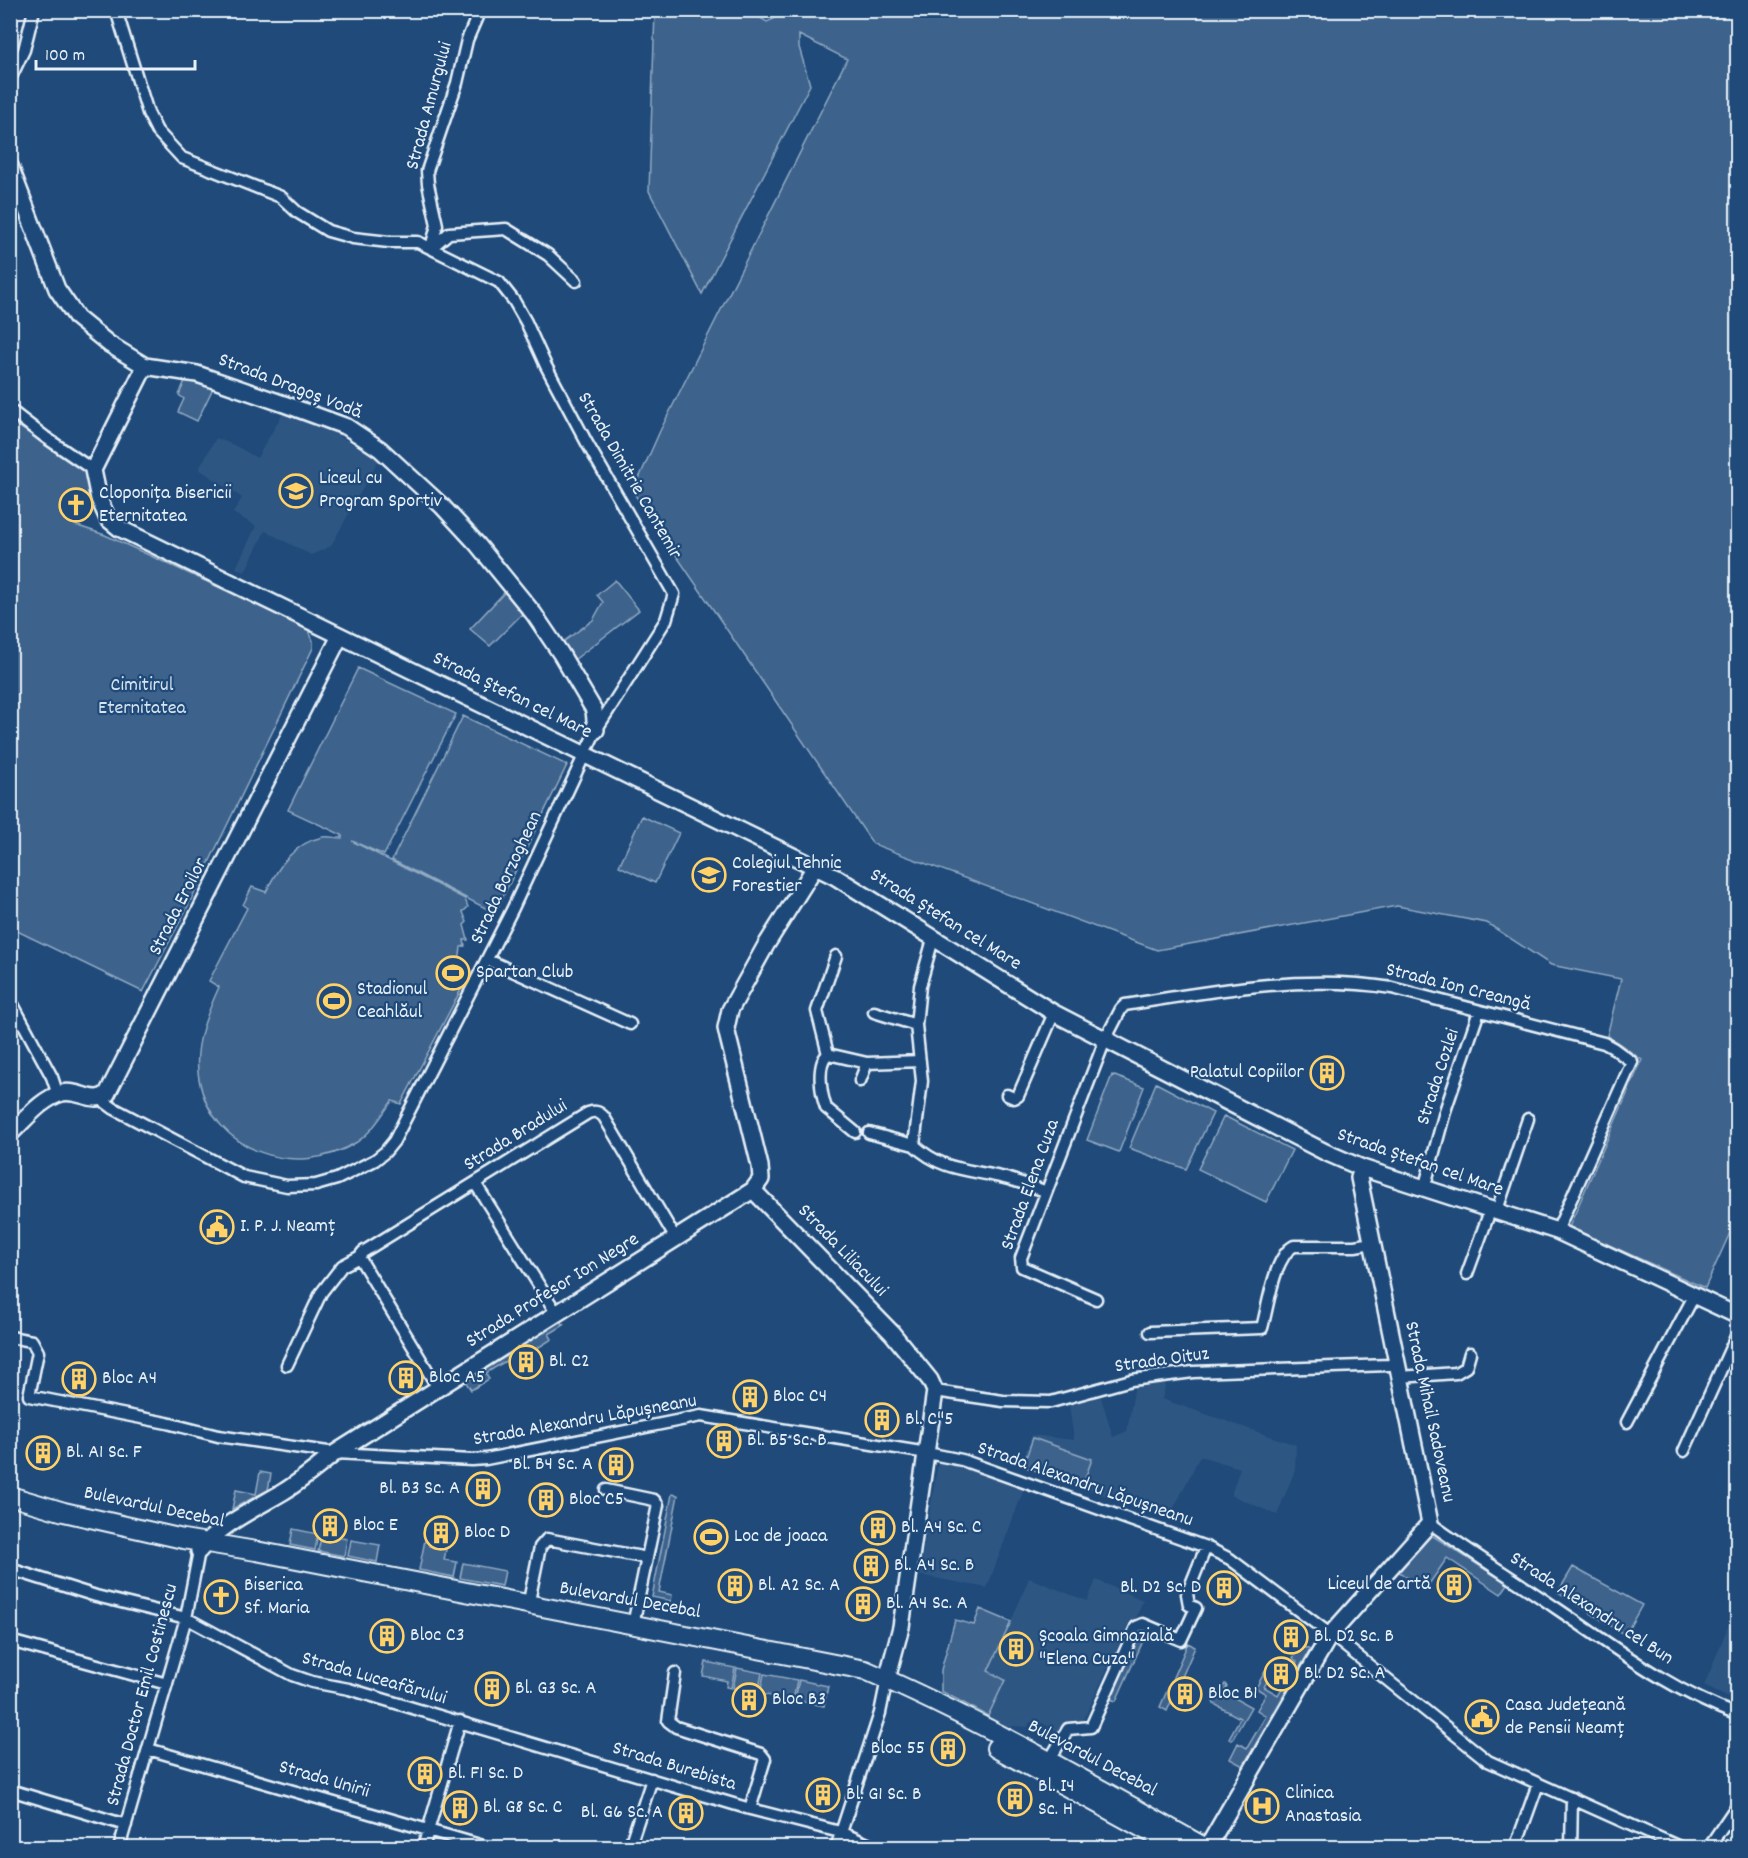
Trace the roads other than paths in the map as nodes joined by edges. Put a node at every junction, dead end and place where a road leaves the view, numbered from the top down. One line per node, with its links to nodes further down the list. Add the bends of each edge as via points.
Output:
1 (34, 10): 4 (street, via 24,50)
2 (116, 10): 6 (street, Strada Dimitrie Cantemir, via 148,113 157,131 182,158 280,197 328,231 353,238 418,242)
3 (480, 10): 6 (street, Strada Amurgului, via 427,171 437,225)
4 (10, 79)
5 (10, 166): 8 (street, Strada Dragoș Vodă, via 45,260 67,305 96,335)
6 (430, 248): 7 (street, via 449,233 506,229 548,255); 12 (street, Strada Dimitrie Cantemir, via 499,282 514,301 588,445 674,594 666,620)
7 (576, 281)
8 (145, 366): 10 (street); 12 (street, Strada Dragoș Vodă, via 197,374 284,404 347,427 380,449 442,506 534,614 594,710)
9 (14, 413): 10 (street)
10 (93, 470): 11 (street, Strada Ștefan cel Mare, via 99,499 108,519 119,528)
11 (340, 636): 13 (street, Strada Ștefan cel Mare); 31 (street, Strada Eroilor, via 114,1083)
12 (596, 730): 13 (street, Strada Dimitrie Cantemir)
13 (585, 755): 14 (street, Strada Ștefan cel Mare); 17 (street, Strada Borzoghean)
14 (815, 867): 15 (street, Strada Ștefan cel Mare); 40 (street, via 766,945 728,1020 728,1037 760,1166 761,1179)
15 (933, 939): 21 (street, Strada Ștefan cel Mare); 23 (street, via 920,986)
16 (836, 956): 25 (street, via 817,1011)
17 (488, 960): 22 (street); 31 (street, Strada Borzoghean, via 394,1141 375,1160 338,1179 316,1185 287,1185 244,1177)
18 (10, 999): 30 (street, via 54,1083)
19 (1479, 1011): 24 (street, Strada Ion Creangă, via 1370,984 1239,987 1125,1005); 39 (street, Strada Cozlei); 43 (street, Strada Ion Creangă, via 1604,1043 1632,1062)
20 (874, 1012): 23 (street)
21 (1054, 1013): 24 (street, Strada Ștefan cel Mare); 29 (street, via 1018,1096)
22 (630, 1024)
23 (916, 1025): 26 (street)
24 (1105, 1040): 37 (street, Strada Ștefan cel Mare); 41 (street, Strada Elena Cuza)
25 (828, 1054): 27 (street); 33 (street, via 822,1065 824,1104)
26 (920, 1061): 27 (street); 36 (street, via 922,1082)
27 (867, 1063): 28 (street)
28 (860, 1081)
29 (1007, 1095)
30 (55, 1096): 31 (street, via 75,1092); 35 (street)
31 (101, 1099)
32 (1527, 1119): 42 (street)
33 (855, 1132)
34 (869, 1133): 36 (street)
35 (10, 1134)
36 (914, 1145): 41 (street, via 939,1163)
37 (1362, 1168): 39 (street, Strada Ștefan cel Mare); 45 (street, Strada Mihail Sadoveanu, via 1359,1178)
38 (475, 1183): 44 (street, Strada Bradului, via 588,1113 600,1112); 46 (street, Strada Bradului); 50 (street)
39 (1424, 1189): 42 (street, Strada Ștefan cel Mare)
40 (753, 1190): 44 (street, Strada Profesor Ion Negre); 59 (street, Strada Liliacului, via 892,1333)
41 (1045, 1191): 49 (street, Strada Elena Cuza, via 1021,1258 1022,1267)
42 (1493, 1212): 43 (street, Strada Ștefan cel Mare); 47 (street)
43 (1557, 1232): 48 (street, Strada Ștefan cel Mare)
44 (676, 1239): 50 (street, Strada Profesor Ion Negre)
45 (1372, 1243): 52 (street, via 1287,1249 1262,1328); 57 (street, Strada Mihail Sadoveanu)
46 (359, 1257): 56 (street, Strada Bradului, via 342,1266 321,1293); 58 (street)
47 (1467, 1274)
48 (1694, 1296): 51 (street, Strada Ștefan cel Mare); 60 (street)
49 (1096, 1299)
50 (557, 1314): 58 (street, Strada Profesor Ion Negre)
51 (1737, 1316)
52 (1150, 1332)
53 (1737, 1332): 61 (street)
54 (10, 1337): 62 (street, Strada Alexandru Lăpușneanu, via 32,1341 38,1352 29,1396 218,1436)
55 (1470, 1353): 57 (street, Strada Oituz, via 1466,1367 1456,1373)
56 (287, 1365)
57 (1399, 1370): 59 (street, Strada Oituz, via 1389,1365 1193,1372 1131,1380 1051,1402 1003,1401); 67 (street, Strada Mihail Sadoveanu)
58 (438, 1388): 62 (street, Strada Profesor Ion Negre)
59 (935, 1391): 63 (street)
60 (1627, 1422)
61 (1684, 1451)
62 (335, 1453): 63 (street, Strada Alexandru Lăpușneanu, via 486,1459 701,1416); 69 (street, Strada Profesor Ion Negre)
63 (927, 1453): 68 (street, Strada Alexandru Lăpușneanu, via 962,1460); 79 (street, via 901,1627)
64 (606, 1490): 70 (street, via 654,1500 658,1505)
65 (10, 1496): 69 (main road, Bulevardul Decebal)
66 (10, 1506): 69 (main road, Bulevardul Decebal, via 62,1521)
67 (1430, 1523): 75 (street, Strada Mihail Sadoveanu); 80 (street, Strada Alexandru cel Bun, via 1687,1694)
68 (1206, 1546): 75 (street, Strada Alexandru Lăpușneanu, via 1230,1559); 83 (street, via 1187,1594 1189,1605 1196,1608 1181,1640 1143,1624 1136,1627 1091,1727 1068,1729)
69 (202, 1547): 72 (main road, Bulevardul Decebal); 73 (street, Strada Doctor Emil Costinescu); 79 (main road, Bulevardul Decebal)
70 (647, 1558): 72 (street, via 547,1539 540,1547); 74 (street)
71 (10, 1569): 73 (street, Strada Luceafărului)
72 (528, 1606): 74 (main road, Bulevardul Decebal)
73 (186, 1618): 78 (street, Strada Doctor Emil Costinescu); 81 (street, Strada Luceafărului, via 292,1675)
74 (633, 1625): 79 (main road, Bulevardul Decebal, via 847,1665 866,1670)
75 (1330, 1635): 85 (street, Strada Alexandru Lăpușneanu, via 1488,1761); 100 (street, Strada Mihail Sadoveanu)
76 (10, 1641): 78 (street)
77 (675, 1673): 89 (street, via 668,1721 761,1754 765,1760)
78 (167, 1684): 82 (street, Strada Doctor Emil Costinescu)
79 (886, 1684): 83 (main road, Bulevardul Decebal, via 909,1688); 92 (street); 99 (main road, Bulevardul Decebal)
80 (1737, 1715)
81 (460, 1721): 84 (street, Strada Burebista); 91 (street)
82 (148, 1749): 90 (street, Strada Doctor Emil Costinescu); 91 (street, Strada Unirii)
83 (1048, 1761): 100 (main road, Bulevardul Decebal)
84 (652, 1779): 89 (street, Strada Burebista); 96 (street)
85 (1538, 1784): 87 (street, Strada Alexandru Lăpușneanu); 101 (street)
86 (10, 1790): 90 (street)
87 (1572, 1798): 102 (street); 103 (street, Strada Alexandru Lăpușneanu)
88 (1737, 1804): 104 (street)
89 (750, 1809): 92 (street, Strada Burebista)
90 (126, 1825): 93 (street, Strada Doctor Emil Costinescu)
91 (428, 1829): 94 (street); 95 (street, Strada Unirii)
92 (840, 1832): 97 (street); 98 (street, Strada Burebista)
93 (119, 1848)
94 (423, 1848)
95 (490, 1848)
96 (629, 1848)
97 (836, 1848)
98 (877, 1848)
99 (1179, 1848)
100 (1207, 1848)
101 (1515, 1848)
102 (1571, 1848)
103 (1682, 1848)
104 (1708, 1848)

